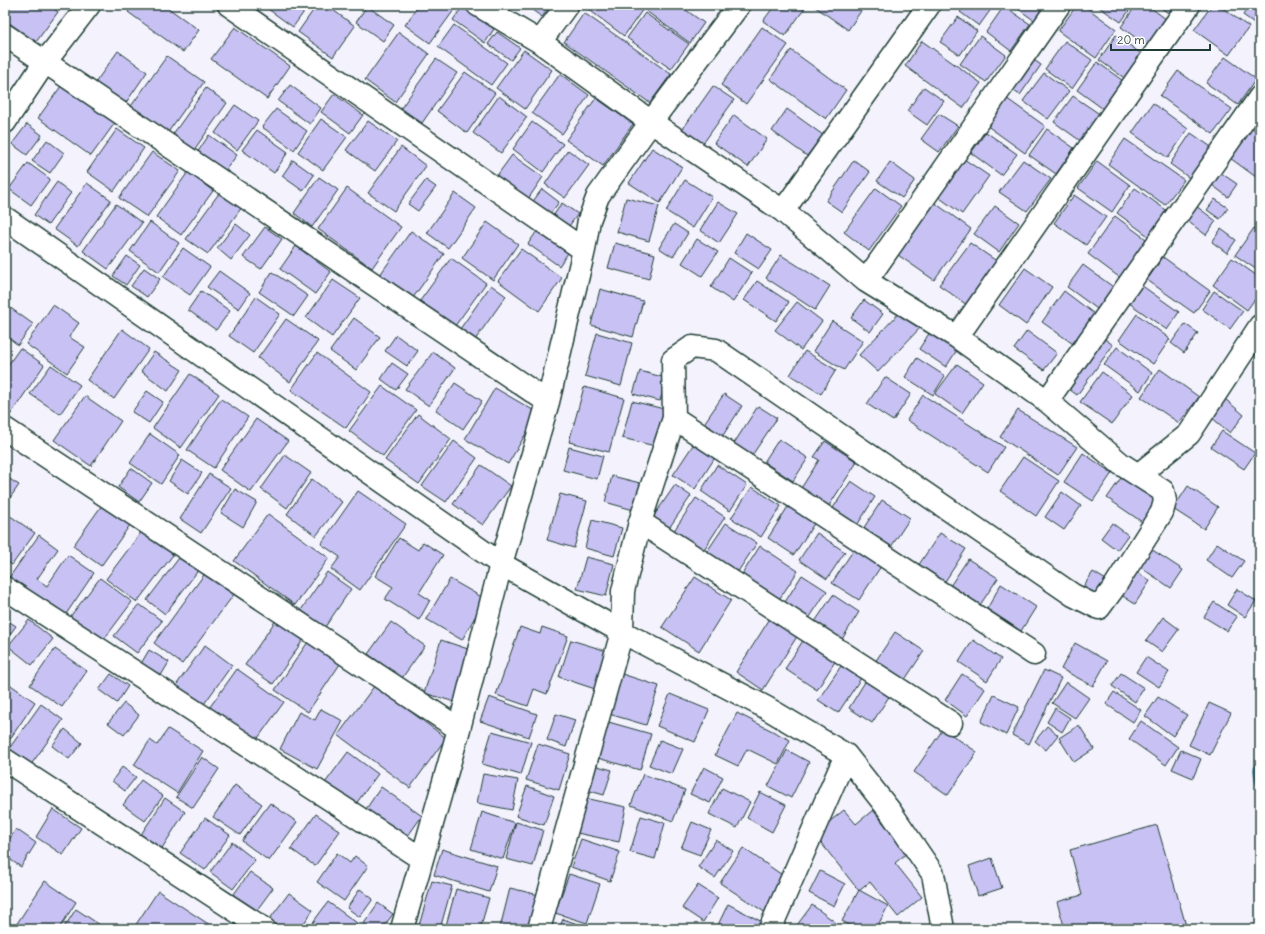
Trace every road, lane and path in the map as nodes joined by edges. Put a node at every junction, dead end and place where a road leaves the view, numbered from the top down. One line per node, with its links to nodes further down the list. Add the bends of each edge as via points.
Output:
1 (89, 5): 11 (street)
2 (229, 5): 17 (street)
3 (478, 5): 10 (street)
4 (567, 5): 10 (street)
5 (739, 5): 14 (street)
6 (929, 5): 15 (street)
7 (1060, 5): 18 (street)
8 (1189, 5): 20 (street)
9 (5, 35): 11 (street)
10 (540, 42): 14 (street)
11 (45, 62): 13 (street); 22 (street)
12 (1260, 97): 21 (street)
13 (5, 122)
14 (651, 122): 15 (street); 17 (street, via 598,196 589,220)
15 (783, 211): 18 (street)
16 (5, 218): 27 (street)
17 (584, 250): 22 (street)
18 (866, 281): 20 (street)
19 (1260, 326): 25 (street, via 1189,434)
20 (957, 337): 21 (street)
21 (1047, 401): 25 (street, via 1121,464)
22 (548, 402): 27 (street)
23 (674, 418): 25 (street, via 673,360 692,347 716,350 1073,595 1099,608 1162,512 1166,501 1163,491); 26 (street); 30 (street)
24 (5, 429): 32 (street)
25 (1138, 475)
26 (640, 522): 29 (street, via 623,591); 31 (street)
27 (501, 564): 29 (street); 32 (street)
28 (5, 588): 35 (street)
29 (622, 632): 33 (street, via 765,707); 38 (street)
30 (1034, 654)
31 (951, 723)
32 (459, 729): 35 (street)
33 (846, 755): 39 (street); 40 (street, via 890,811 933,874)
34 (5, 760): 36 (street)
35 (422, 859): 37 (street)
36 (264, 929)
37 (402, 929)
38 (539, 929)
39 (770, 929)
40 (942, 929)

